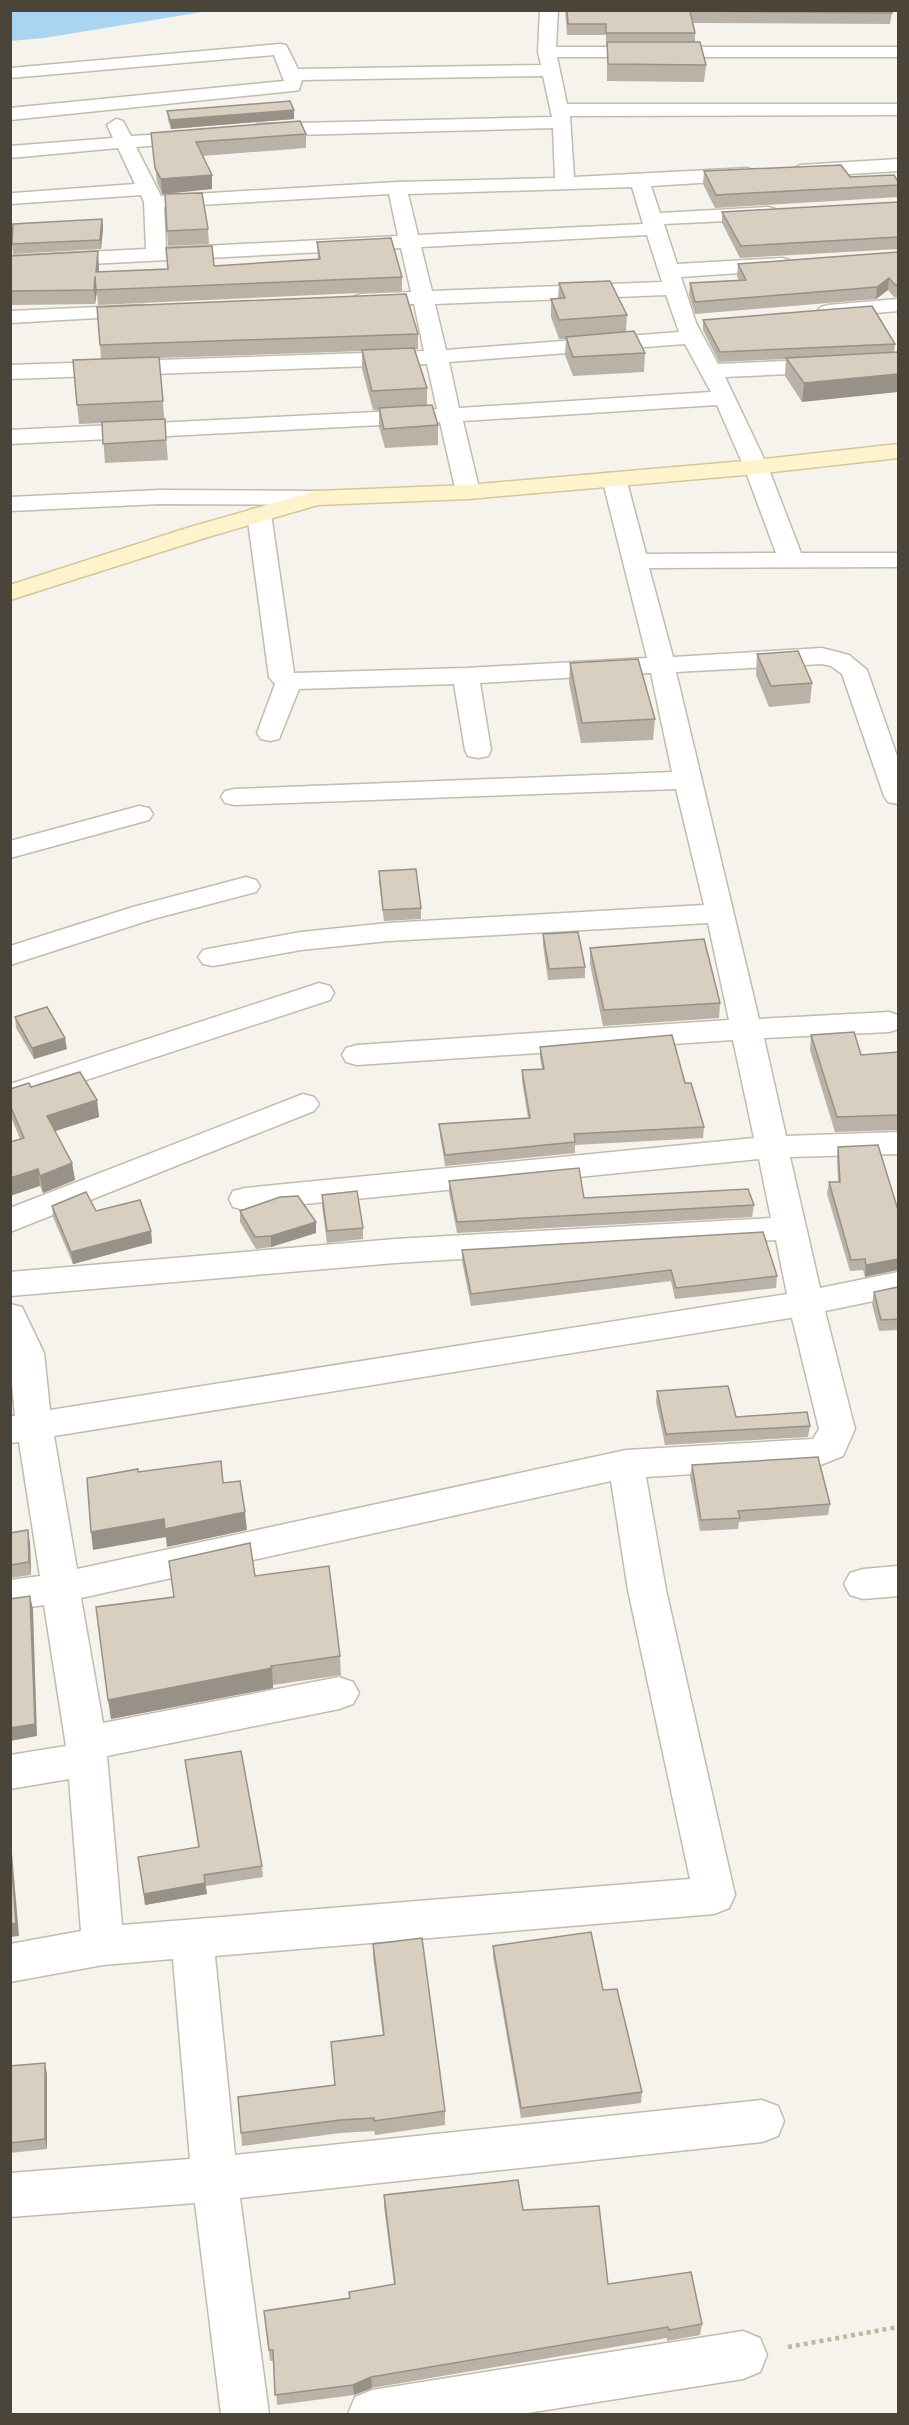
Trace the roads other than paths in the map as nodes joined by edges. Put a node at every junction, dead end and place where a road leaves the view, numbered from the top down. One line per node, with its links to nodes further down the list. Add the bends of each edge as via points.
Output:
1 (549, 10): 3 (street)
2 (898, 52): 3 (street)
3 (549, 61): 6 (street); 10 (street)
4 (87, 68): 5 (street); 6 (street, via 280,49); 7 (street)
5 (10, 73)
6 (292, 75): 7 (street, via 293,86)
7 (105, 104): 9 (street); 13 (street)
8 (898, 109): 10 (street)
9 (10, 114)
10 (561, 116): 11 (street); 17 (street)
11 (239, 132)
12 (216, 134): 13 (street)
13 (124, 142): 14 (street); 19 (street)
14 (10, 152)
15 (898, 165): 16 (street)
16 (639, 181): 17 (street); 22 (street)
17 (565, 183): 18 (street)
18 (397, 188): 19 (street); 23 (street)
19 (151, 195): 20 (street); 24 (street)
20 (14, 199)
21 (793, 211): 22 (street)
22 (654, 224): 23 (street); 27 (street)
23 (409, 243): 24 (street); 28 (street)
24 (156, 255): 25 (street)
25 (10, 262)
26 (807, 262): 27 (street)
27 (672, 279): 28 (street); 35 (street)
28 (423, 297): 29 (street); 36 (street)
29 (340, 301)
30 (898, 305): 32 (street)
31 (164, 310): 33 (street)
32 (804, 313)
33 (10, 318)
34 (709, 321): 35 (street)
35 (688, 330): 36 (street); 38 (street)
36 (434, 357): 39 (street); 41 (street)
37 (898, 362): 38 (street)
38 (712, 371): 40 (street)
39 (10, 372)
40 (725, 398): 41 (street); 44 (street)
41 (448, 415): 42 (street); 46 (street)
42 (10, 437)
43 (898, 451): 44 (street)
44 (756, 467): 45 (street); 50 (street)
45 (614, 478): 46 (street); 52 (street)
46 (468, 492): 47 (street)
47 (317, 498): 48 (street, via 160,497); 49 (street)
48 (10, 504)
49 (259, 514): 53 (street); 56 (street, via 282,676)
50 (791, 560): 51 (street); 52 (street)
51 (898, 560)
52 (634, 561): 54 (street)
53 (10, 594)
54 (662, 665): 55 (street); 59 (street); 60 (street, via 822,657 840,660 854,670)
55 (466, 676): 56 (street); 58 (street)
56 (289, 681): 57 (street)
57 (270, 733)
58 (478, 750)
59 (686, 780): 61 (street); 65 (street)
60 (898, 796)
61 (235, 797)
62 (139, 814): 63 (street)
63 (10, 850)
64 (246, 886): 66 (street, via 143,913)
65 (721, 913): 67 (street, via 388,932 301,941); 70 (street)
66 (10, 956)
67 (213, 957)
68 (319, 993): 72 (street)
69 (889, 1023): 70 (street)
70 (746, 1029): 71 (street); 75 (street)
71 (357, 1056)
72 (10, 1095)
73 (303, 1104): 77 (street)
74 (898, 1143): 75 (street)
75 (772, 1147): 76 (street); 78 (street)
76 (245, 1199)
77 (10, 1221)
78 (790, 1228): 79 (street, via 395,1251); 81 (street)
79 (10, 1284)
80 (898, 1284): 81 (street)
81 (806, 1302): 83 (street); 84 (street, via 837,1429 830,1446 818,1452)
82 (10, 1316): 83 (street, via 27,1353)
83 (22, 1427): 85 (street)
84 (626, 1464): 85 (street); 90 (street, via 647,1590 714,1895)
85 (60, 1588): 86 (street); 88 (street)
86 (10, 1595)
87 (339, 1694): 88 (street)
88 (87, 1751): 89 (street); 91 (street)
89 (10, 1772)
90 (192, 1937): 91 (street); 94 (street)
91 (103, 1946): 92 (street)
92 (10, 1963)
93 (762, 2121): 94 (street)
94 (215, 2179): 95 (street); 97 (street)
95 (10, 2195)
96 (743, 2355): 98 (street)
97 (245, 2415)
98 (372, 2415)

